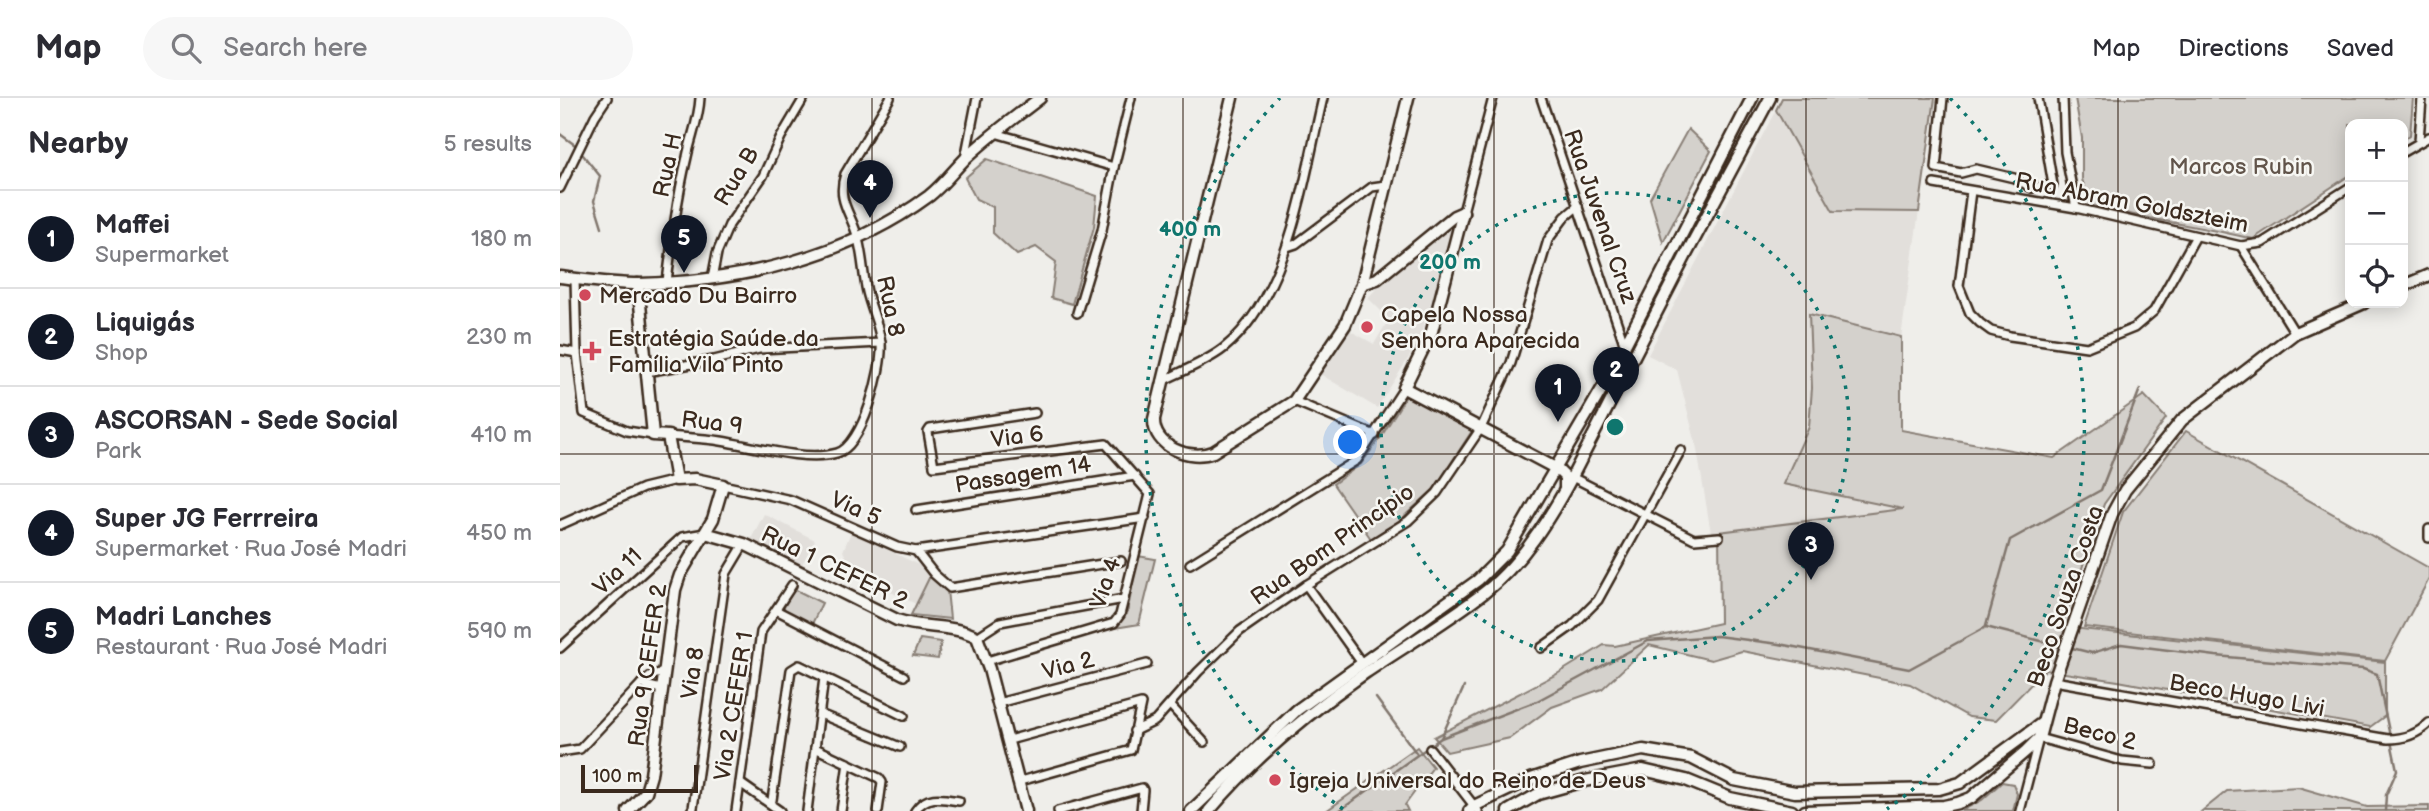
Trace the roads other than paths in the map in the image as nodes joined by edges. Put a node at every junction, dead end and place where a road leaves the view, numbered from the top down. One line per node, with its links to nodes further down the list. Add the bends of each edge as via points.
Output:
1 (607, 98): 27 (street)
2 (700, 98): 41 (street, Rua H)
3 (804, 98): 40 (street, Rua B, via 764,176 729,225)
4 (890, 98): 34 (street, Rua 8, via 842,184 841,196)
5 (977, 98): 23 (street)
6 (1040, 98): 19 (street)
7 (1131, 98): 24 (street)
8 (1232, 98): 53 (street)
9 (1323, 98): 36 (street)
10 (1408, 98): 26 (street)
11 (1493, 98): 32 (street)
12 (1541, 98): 30 (street, Rua Juvenal Cruz)
13 (1752, 98): 49 (street)
14 (1770, 98): 67 (street)
15 (1943, 98): 16 (street, via 1936,168 1961,173 1976,169 2014,178 2032,188 2053,185)
16 (2038, 98)
17 (2063, 98): 31 (street, via 2065,152)
18 (2422, 98): 21 (street)
19 (995, 133): 23 (street); 24 (street)
20 (2429, 137): 21 (street)
21 (2419, 141): 22 (street)
22 (2408, 149)
23 (965, 160): 34 (street, via 929,196)
24 (1114, 167): 46 (street, via 1102,230)
25 (1934, 184): 29 (street, Rua Abram Goldszteim)
26 (1386, 186): 36 (street, via 1372,187); 43 (street)
27 (560, 188)
28 (2345, 190): 35 (street, Rua Abram Goldszteim, via 2262,243)
29 (1971, 191): 31 (street, Rua Abram Goldszteim); 33 (street, via 1959,286 1970,313 1980,323 2010,336 2087,347 2134,328 2154,311)
30 (1578, 206): 49 (street, Rua Juvenal Cruz); 57 (street, Rua Bom Princípio, via 1548,240 1510,363)
31 (2076, 208): 33 (street, Rua Abram Goldszteim)
32 (1463, 212): 43 (street, via 1377,278); 54 (street, via 1432,331)
33 (2196, 236): 35 (street, Rua Abram Goldszteim)
34 (858, 238): 40 (street, via 800,261); 48 (street, Rua 8)
35 (2241, 246): 47 (street)
36 (1287, 247): 53 (street, via 1272,286 1223,349)
37 (2429, 275): 44 (street)
38 (560, 277): 39 (street)
39 (575, 279): 42 (street); 51 (street)
40 (712, 279): 41 (street)
41 (667, 282): 42 (street)
42 (638, 284): 52 (street)
43 (1362, 284): 55 (street, via 1345,325)
44 (2408, 284)
45 (2352, 308): 47 (street, Beco Souza Costa)
46 (1077, 313)
47 (2295, 333): 96 (street, Beco Souza Costa, via 2182,420 2125,490 2112,514)
48 (881, 344): 52 (street, via 759,349); 64 (street, Rua 8, via 877,381 864,423)
49 (1625, 347): 63 (street)
50 (560, 350): 51 (street)
51 (577, 353): 58 (street, Rua 9, via 584,413 628,431)
52 (646, 372): 58 (street)
53 (1162, 381): 55 (street, via 1154,419 1156,432 1185,454 1203,456)
54 (1404, 388): 57 (street); 59 (street)
55 (1294, 401): 59 (street)
56 (1035, 413): 61 (street, Via 6, via 930,429 934,466)
57 (1480, 428): 65 (street); 84 (street, Rua Bom Princípio, via 1423,508)
58 (653, 435): 60 (street, Rua 9)
59 (1375, 435): 82 (street, via 1357,460 1335,476)
60 (668, 436): 64 (street, Rua 9, via 802,455); 68 (street)
61 (1106, 444): 66 (street, Via 4)
62 (1681, 450): 72 (street)
63 (1567, 451): 65 (street); 67 (street, via 1564,467)
64 (837, 453)
65 (1557, 469): 70 (street, via 1565,477); 91 (street, via 1507,551 1478,580)
66 (1135, 476): 71 (street, Passagem 14); 73 (street, Via 4, via 1150,494)
67 (1572, 477): 70 (street); 72 (street)
68 (676, 480): 69 (street, Via 5); 74 (street, Via 5, via 643,488)
69 (723, 485): 76 (street, Rua 9 CEFER 2); 80 (street, Via 5, via 791,500)
70 (1564, 493): 136 (street, via 1517,560 1486,591 1318,707)
71 (916, 510)
72 (1646, 516): 77 (street, via 1694,539); 89 (street, via 1598,600)
73 (1145, 518): 80 (street, Via 5); 85 (street, Via 4)
74 (560, 525)
75 (2429, 529): 78 (street)
76 (705, 533): 79 (street, Rua 1 CEFER 2); 88 (street, Via 11, via 682,537); 93 (street, Rua 9 CEFER 2, via 674,590)
77 (1719, 537)
78 (2429, 538)
79 (744, 544): 87 (street, Rua 1 CEFER 2, via 897,620); 125 (street, Via 8, via 726,574)
80 (916, 551): 81 (street, via 950,588)
81 (1121, 561)
82 (1190, 564)
83 (792, 585): 86 (street, Via 2 CEFER 1)
84 (1306, 585): 91 (street); 100 (street, Rua Bom Princípio, via 1228,641)
85 (1124, 599): 87 (street, via 1000,622); 90 (street, Via 4, via 1112,625)
86 (776, 610): 94 (street); 119 (street, Via 2 CEFER 1, via 761,632)
87 (977, 637): 90 (street)
88 (560, 648)
89 (1541, 648)
90 (987, 661): 99 (street)
91 (1361, 662): 135 (street, via 1297,710)
92 (1147, 664): 99 (street, Via 2)
93 (663, 672): 97 (street); 98 (street, Rua 9 CEFER 2)
94 (904, 676)
95 (824, 678): 101 (street); 102 (street); 121 (street, via 799,665 791,670)
96 (2054, 681): 103 (street, Beco Souza Costa); 104 (street, Beco Hugo Livi, via 2388,740 2418,732)
97 (641, 684): 98 (street); 112 (street, via 580,748)
98 (661, 689): 124 (street, Rua 9 CEFER 2, via 648,786)
99 (999, 703): 107 (street)
100 (1170, 705): 105 (street, Rua Bom Princípio); 108 (street)
101 (820, 715): 109 (street); 110 (street)
102 (904, 716)
103 (2043, 722): 106 (street, Beco Souza Costa); 117 (street, via 1960,783 1939,789 1795,792)
104 (2429, 723)
105 (1134, 731): 107 (street, via 1141,704); 118 (street, via 1131,750)
106 (2039, 738): 115 (street, Beco 2, via 2122,761); 139 (street, via 2006,770 1958,803); 140 (street, Beco Souza Costa)
107 (1009, 740): 118 (street)
108 (1204, 742)
109 (900, 747)
110 (815, 748): 113 (street); 128 (street)
111 (1430, 749): 123 (street)
112 (560, 752)
113 (848, 763): 129 (street); 130 (street, via 882,782)
114 (1580, 763): 116 (street); 117 (street, via 1643,750 1692,758); 123 (street, via 1531,779)
115 (2154, 764)
116 (1585, 780): 120 (street, via 1643,769); 137 (street, via 1538,794)
117 (1734, 780): 120 (street)
118 (1017, 782): 132 (street)
119 (740, 783): 126 (street, Via 2 CEFER 1); 127 (street)
120 (1730, 797): 138 (street)
121 (772, 800)
122 (959, 801): 131 (street, via 932,798)
123 (1473, 809)
124 (628, 811)
125 (691, 811)
126 (736, 811)
127 (780, 811)
128 (807, 811)
129 (841, 811)
130 (878, 811)
131 (915, 811)
132 (1026, 811)
133 (1058, 811): 134 (street, via 1143,789)
134 (1141, 811)
135 (1191, 811)
136 (1209, 811)
137 (1508, 811)
138 (1792, 811)
139 (1805, 811)
140 (2020, 811)

